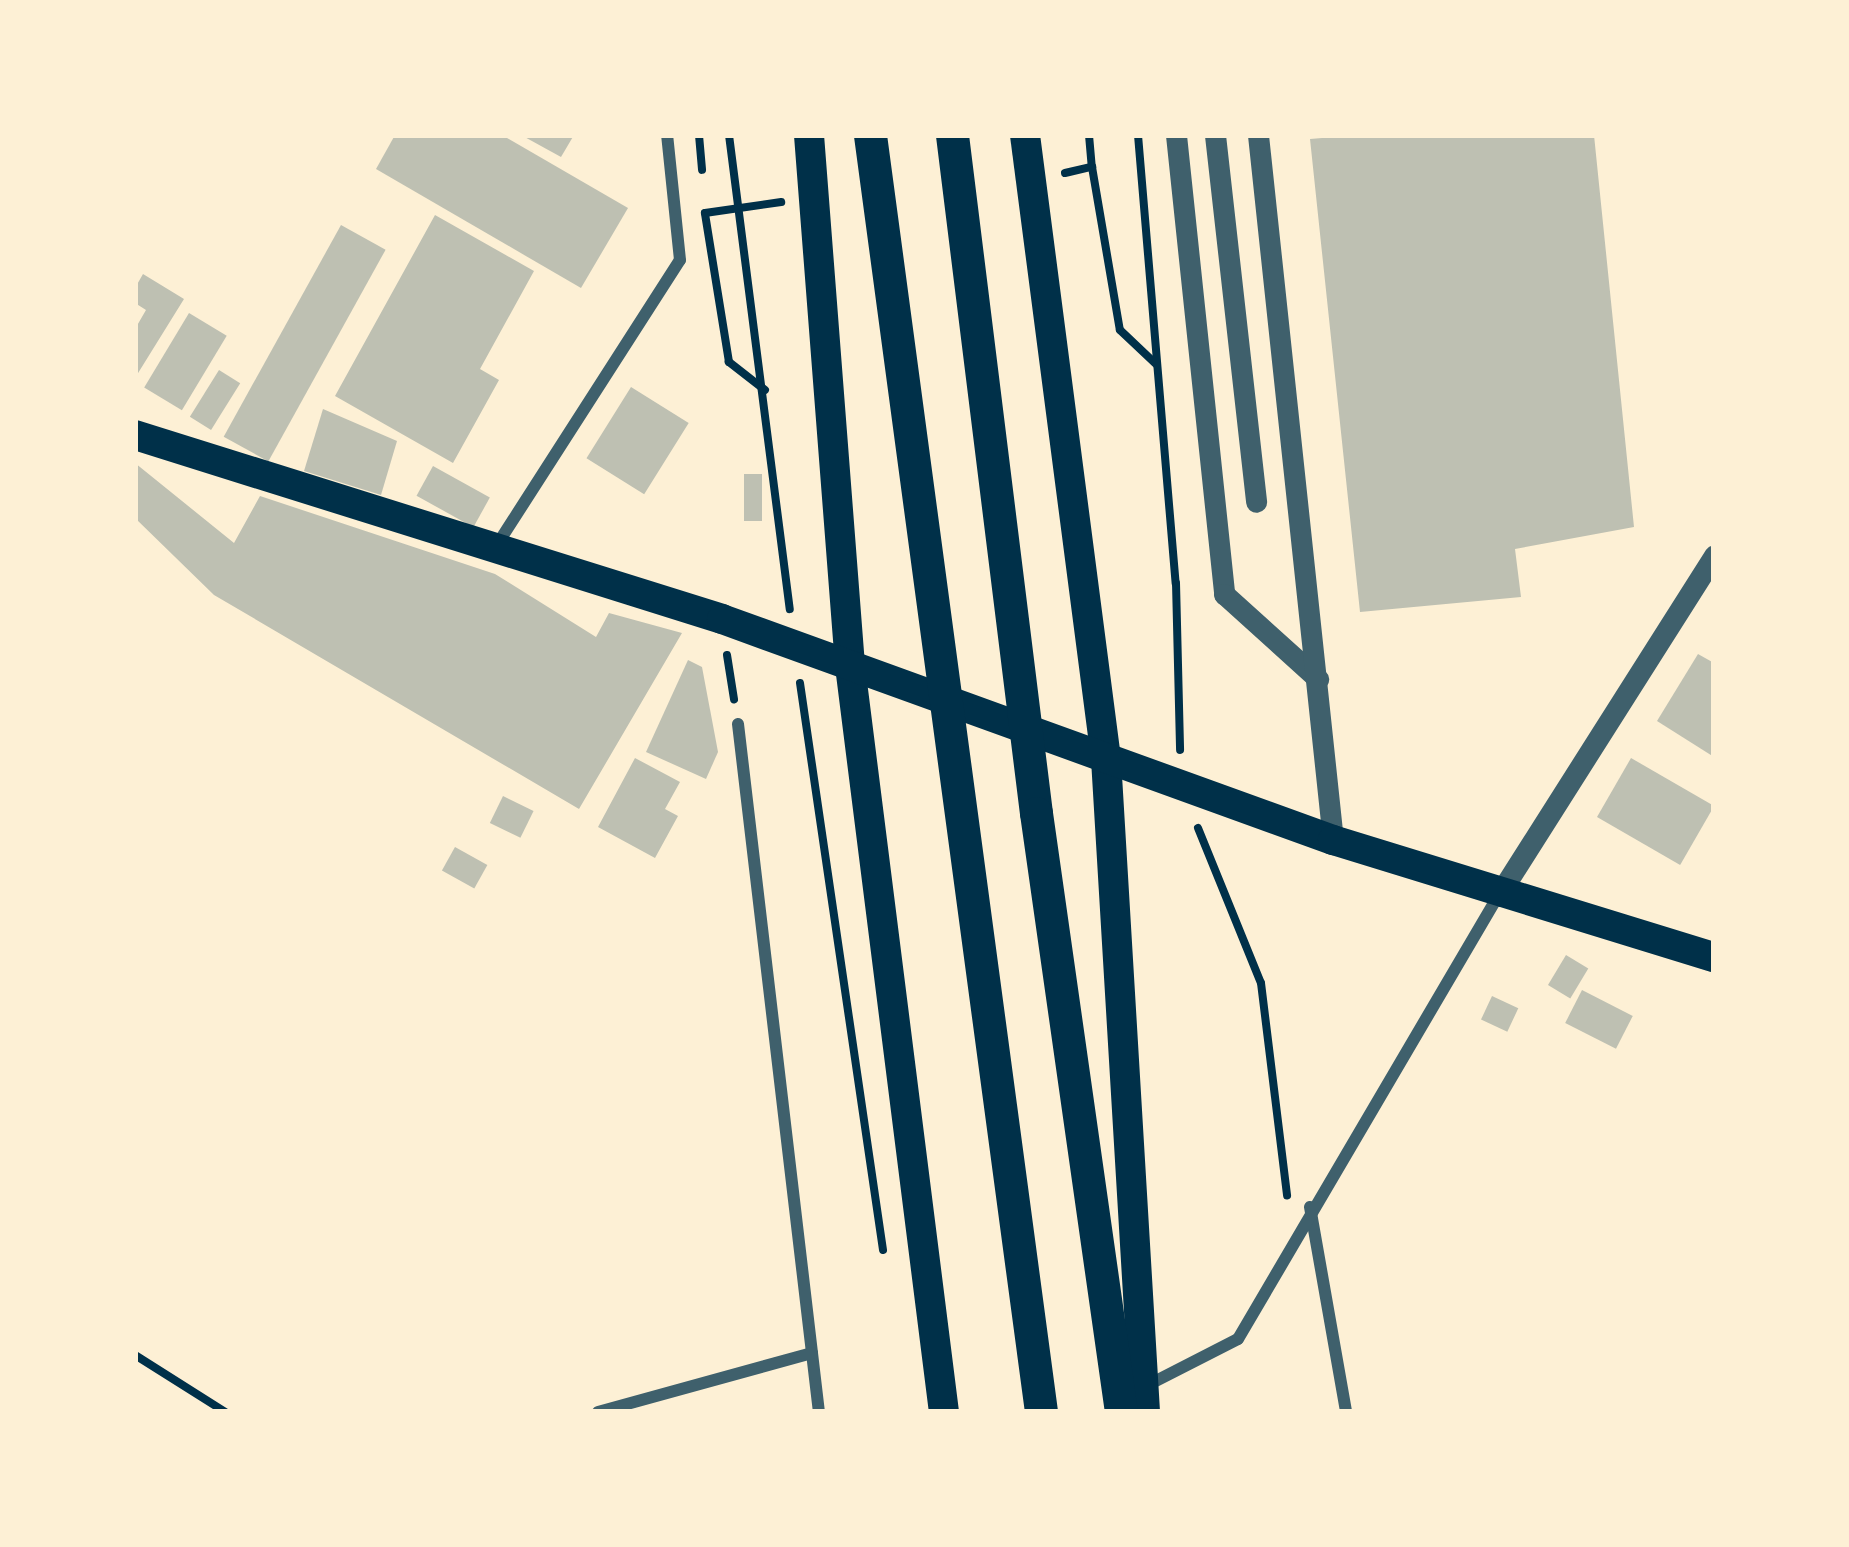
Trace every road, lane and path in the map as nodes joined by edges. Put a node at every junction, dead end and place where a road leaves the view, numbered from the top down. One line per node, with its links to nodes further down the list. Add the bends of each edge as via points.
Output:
1 (667, 135): 14 (street, via 680,260)
2 (729, 135): 17 (path)
3 (808, 135): 18 (highway)
4 (870, 135): 34 (highway)
5 (952, 135): 29 (highway, via 1036,813)
6 (1025, 135): 21 (highway)
7 (1089, 135): 11 (path)
8 (1176, 135): 19 (street, via 1223,593)
9 (1215, 135): 13 (street)
10 (1258, 135): 19 (street)
11 (1091, 167)
12 (135, 435): 14 (highway)
13 (1256, 502)
14 (495, 549): 16 (highway)
15 (1714, 555): 23 (street)
16 (722, 619): 17 (highway); 20 (path)
17 (794, 645): 18 (highway); 26 (path)
18 (850, 666): 21 (highway); 33 (highway)
19 (1318, 679): 22 (street)
20 (738, 724): 27 (street)
21 (1106, 759): 22 (highway); 29 (highway)
22 (1333, 840): 23 (highway)
23 (1498, 896): 24 (highway); 25 (street)
24 (1714, 958)
25 (1310, 1206): 29 (street, via 1238,1339); 35 (street)
26 (886, 1273)
27 (812, 1353): 31 (street); 32 (street)
28 (135, 1355): 30 (path)
29 (1136, 1404)
30 (225, 1412)
31 (598, 1412)
32 (819, 1412)
33 (944, 1412)
34 (1041, 1412)
35 (1346, 1412)

